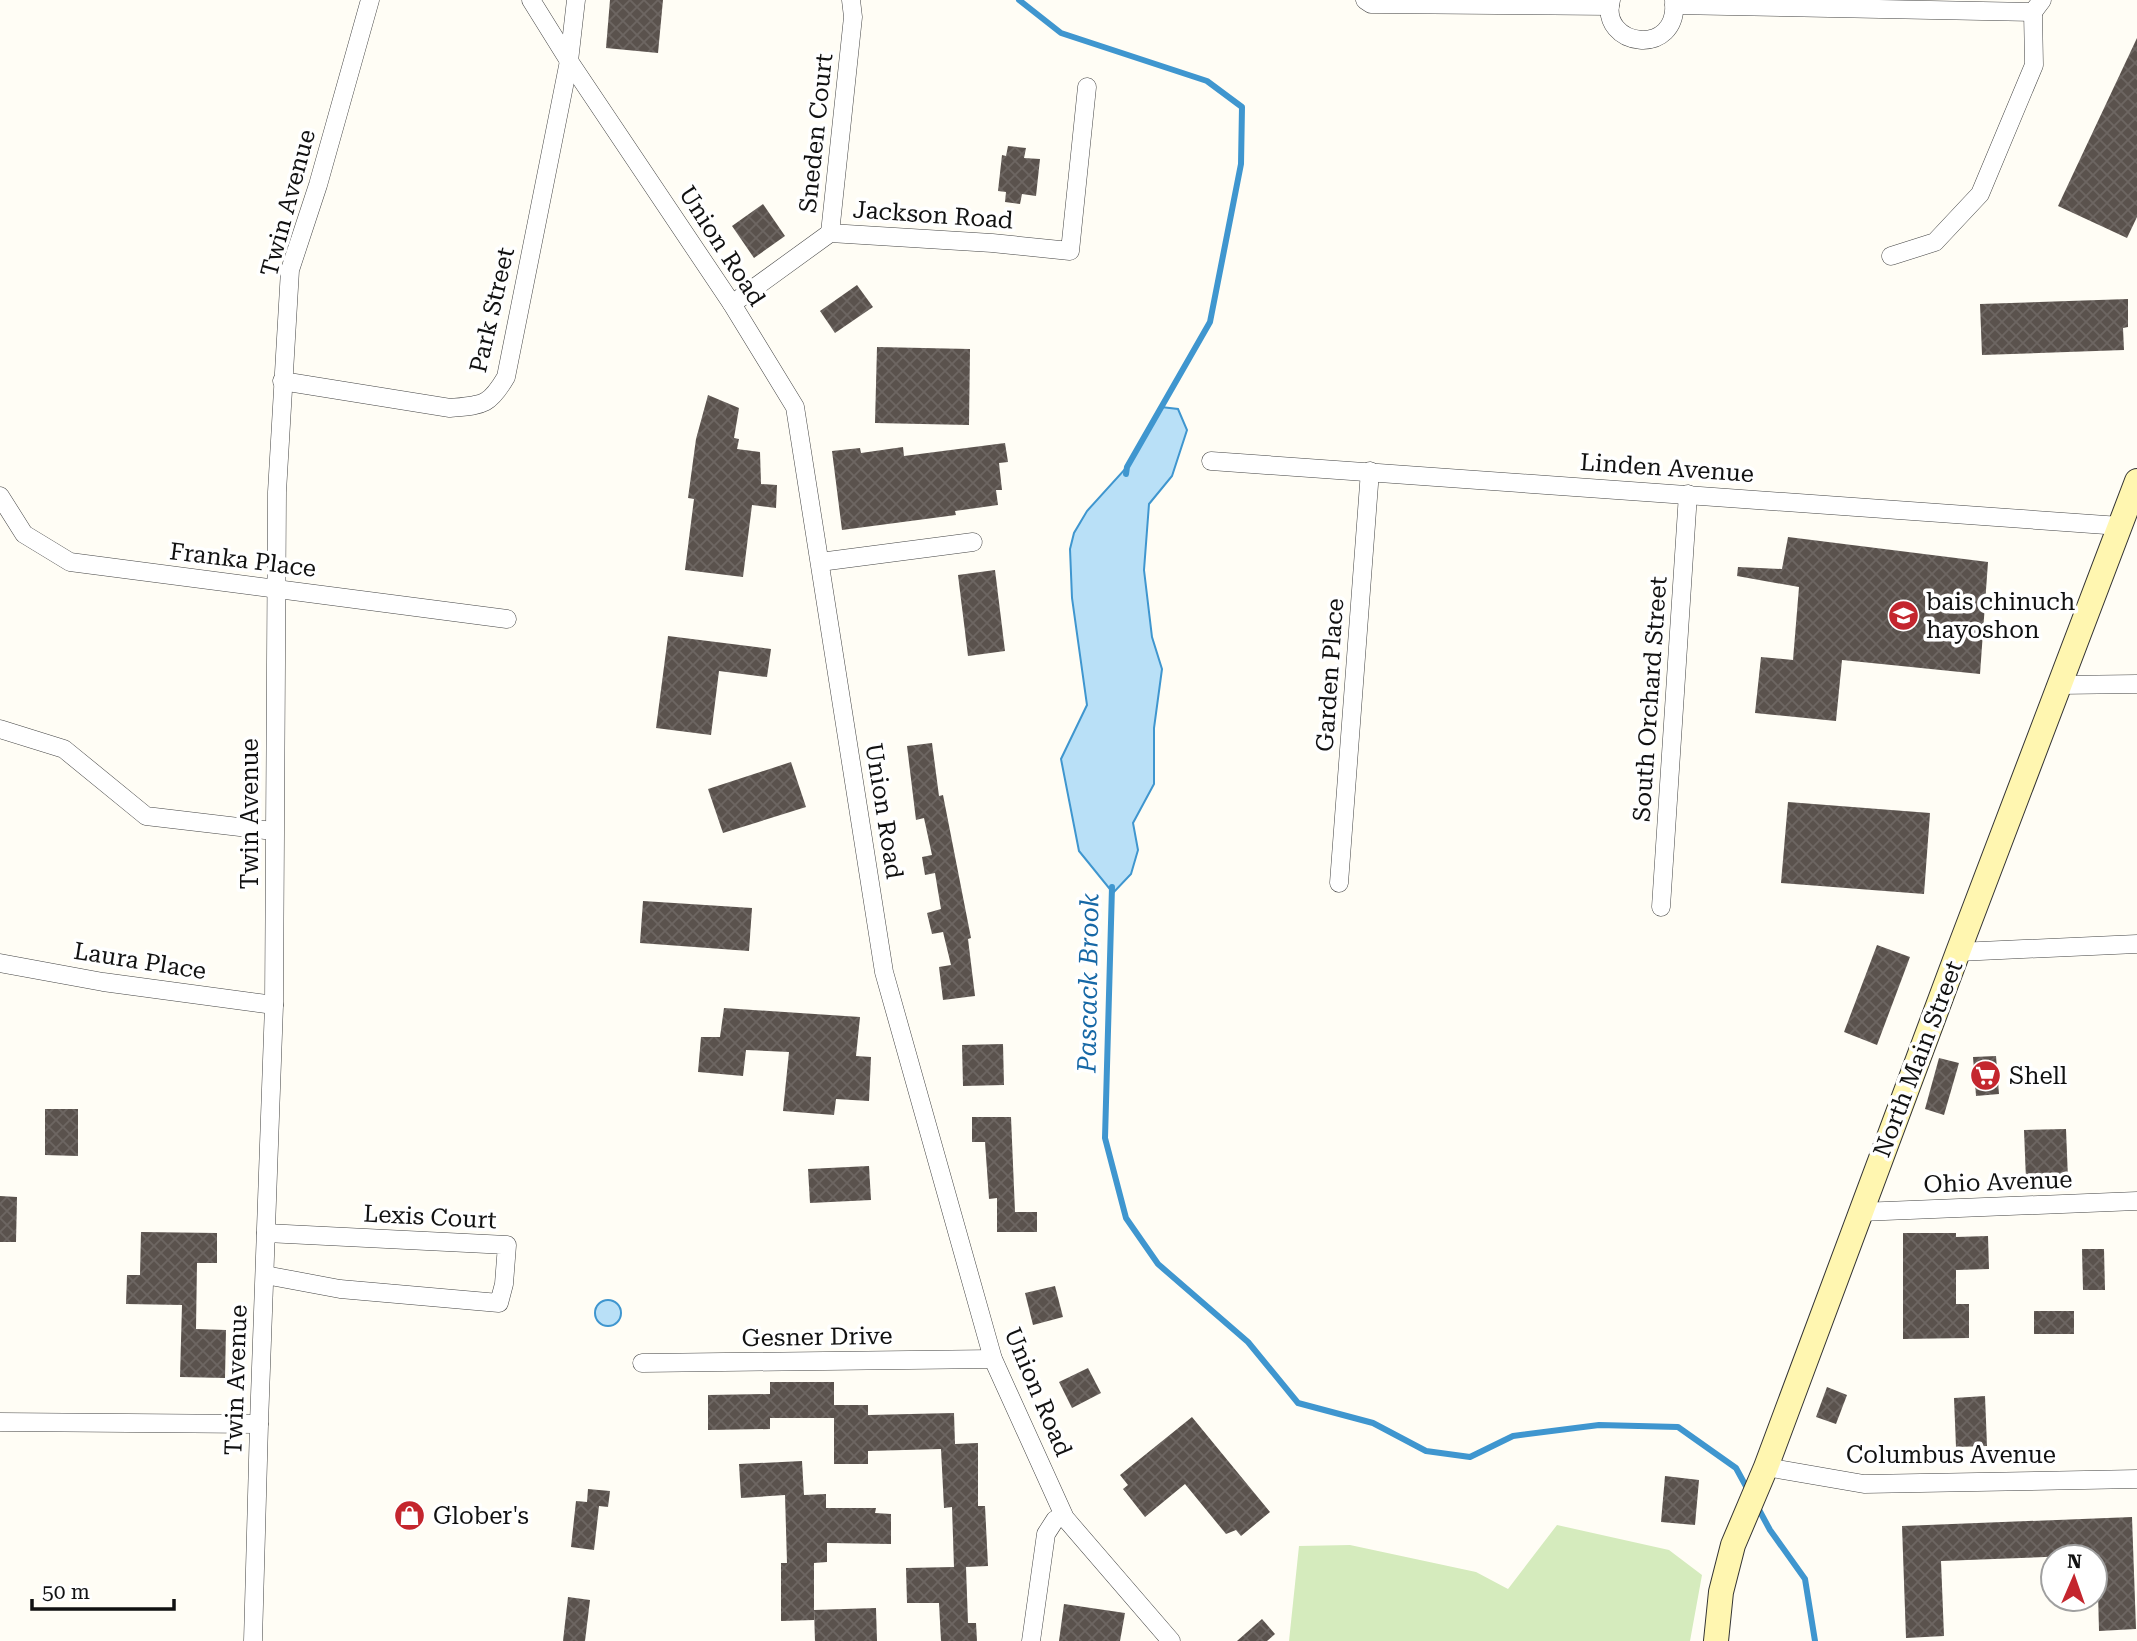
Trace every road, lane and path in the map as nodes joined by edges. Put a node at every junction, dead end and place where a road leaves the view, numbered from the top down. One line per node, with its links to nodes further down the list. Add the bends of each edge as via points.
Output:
1 (370, 0): 14 (street, Twin Avenue, via 290,270)
2 (531, 0): 9 (street, Union Road)
3 (576, 0): 9 (street, Park Street)
4 (851, 0): 11 (street, Sneden Court, via 853,17)
5 (1365, 0): 7 (street, via 1371,4)
6 (1674, 2): 7 (street, via 1667,30 1649,40 1621,33 1614,25); 8 (street)
7 (1611, 3)
8 (2037, 6): 12 (street, via 2034,65 1980,194 1935,242)
9 (569, 61): 13 (street, Union Road); 14 (street, Park Street, via 506,377 494,398 475,406 450,408)
10 (1087, 87): 11 (street, Jackson Road, via 1070,251)
11 (830, 233): 13 (street, Jackson Road)
12 (1891, 256)
13 (732, 304): 22 (street, Union Road, via 795,407)
14 (282, 381): 23 (street, Twin Avenue)
15 (1211, 461): 16 (street, Linden Avenue)
16 (1370, 471): 18 (street, Linden Avenue); 29 (street, Garden Place)
17 (2137, 481): 20 (main road, North Main Street)
18 (1688, 494): 20 (street, Linden Avenue); 30 (street, South Orchard Street)
19 (0, 496): 23 (street, Franka Place, via 24,534 70,562)
20 (2120, 526): 26 (main road, North Main Street)
21 (972, 542): 22 (street)
22 (820, 562): 39 (street, Union Road, via 884,972)
23 (277, 589): 24 (street, Franka Place); 28 (street, Twin Avenue)
24 (507, 619)
25 (2137, 684): 26 (street)
26 (2059, 685): 32 (main road, North Main Street)
27 (0, 729): 28 (street, via 64,749 146,816)
28 (274, 831): 34 (street, Twin Avenue)
29 (1339, 883)
30 (1661, 907)
31 (2137, 944): 32 (street)
32 (1958, 952): 36 (main road, North Main Street)
33 (0, 963): 34 (street, Laura Place)
34 (274, 1005): 37 (street, Twin Avenue)
35 (2137, 1201): 36 (street, Ohio Avenue)
36 (1860, 1212): 43 (main road, North Main Street)
37 (266, 1233): 38 (street, Twin Avenue); 38 (street, Lexis Court, via 508,1245 499,1303 340,1289)
38 (265, 1275): 42 (street, Twin Avenue)
39 (993, 1359): 40 (street, Gesner Drive); 45 (street, Union Road)
40 (642, 1363)
41 (0, 1422): 42 (street)
42 (258, 1423): 46 (street, Twin Avenue)
43 (1762, 1476): 44 (street, Columbus Avenue, via 1864,1484); 49 (main road, North Main Street, via 1733,1545 1721,1592)
44 (2137, 1479)
45 (1063, 1515): 47 (street, via 1046,1534); 48 (street, Union Road)
46 (253, 1641)
47 (1031, 1641)
48 (1171, 1641)
49 (1716, 1641)

